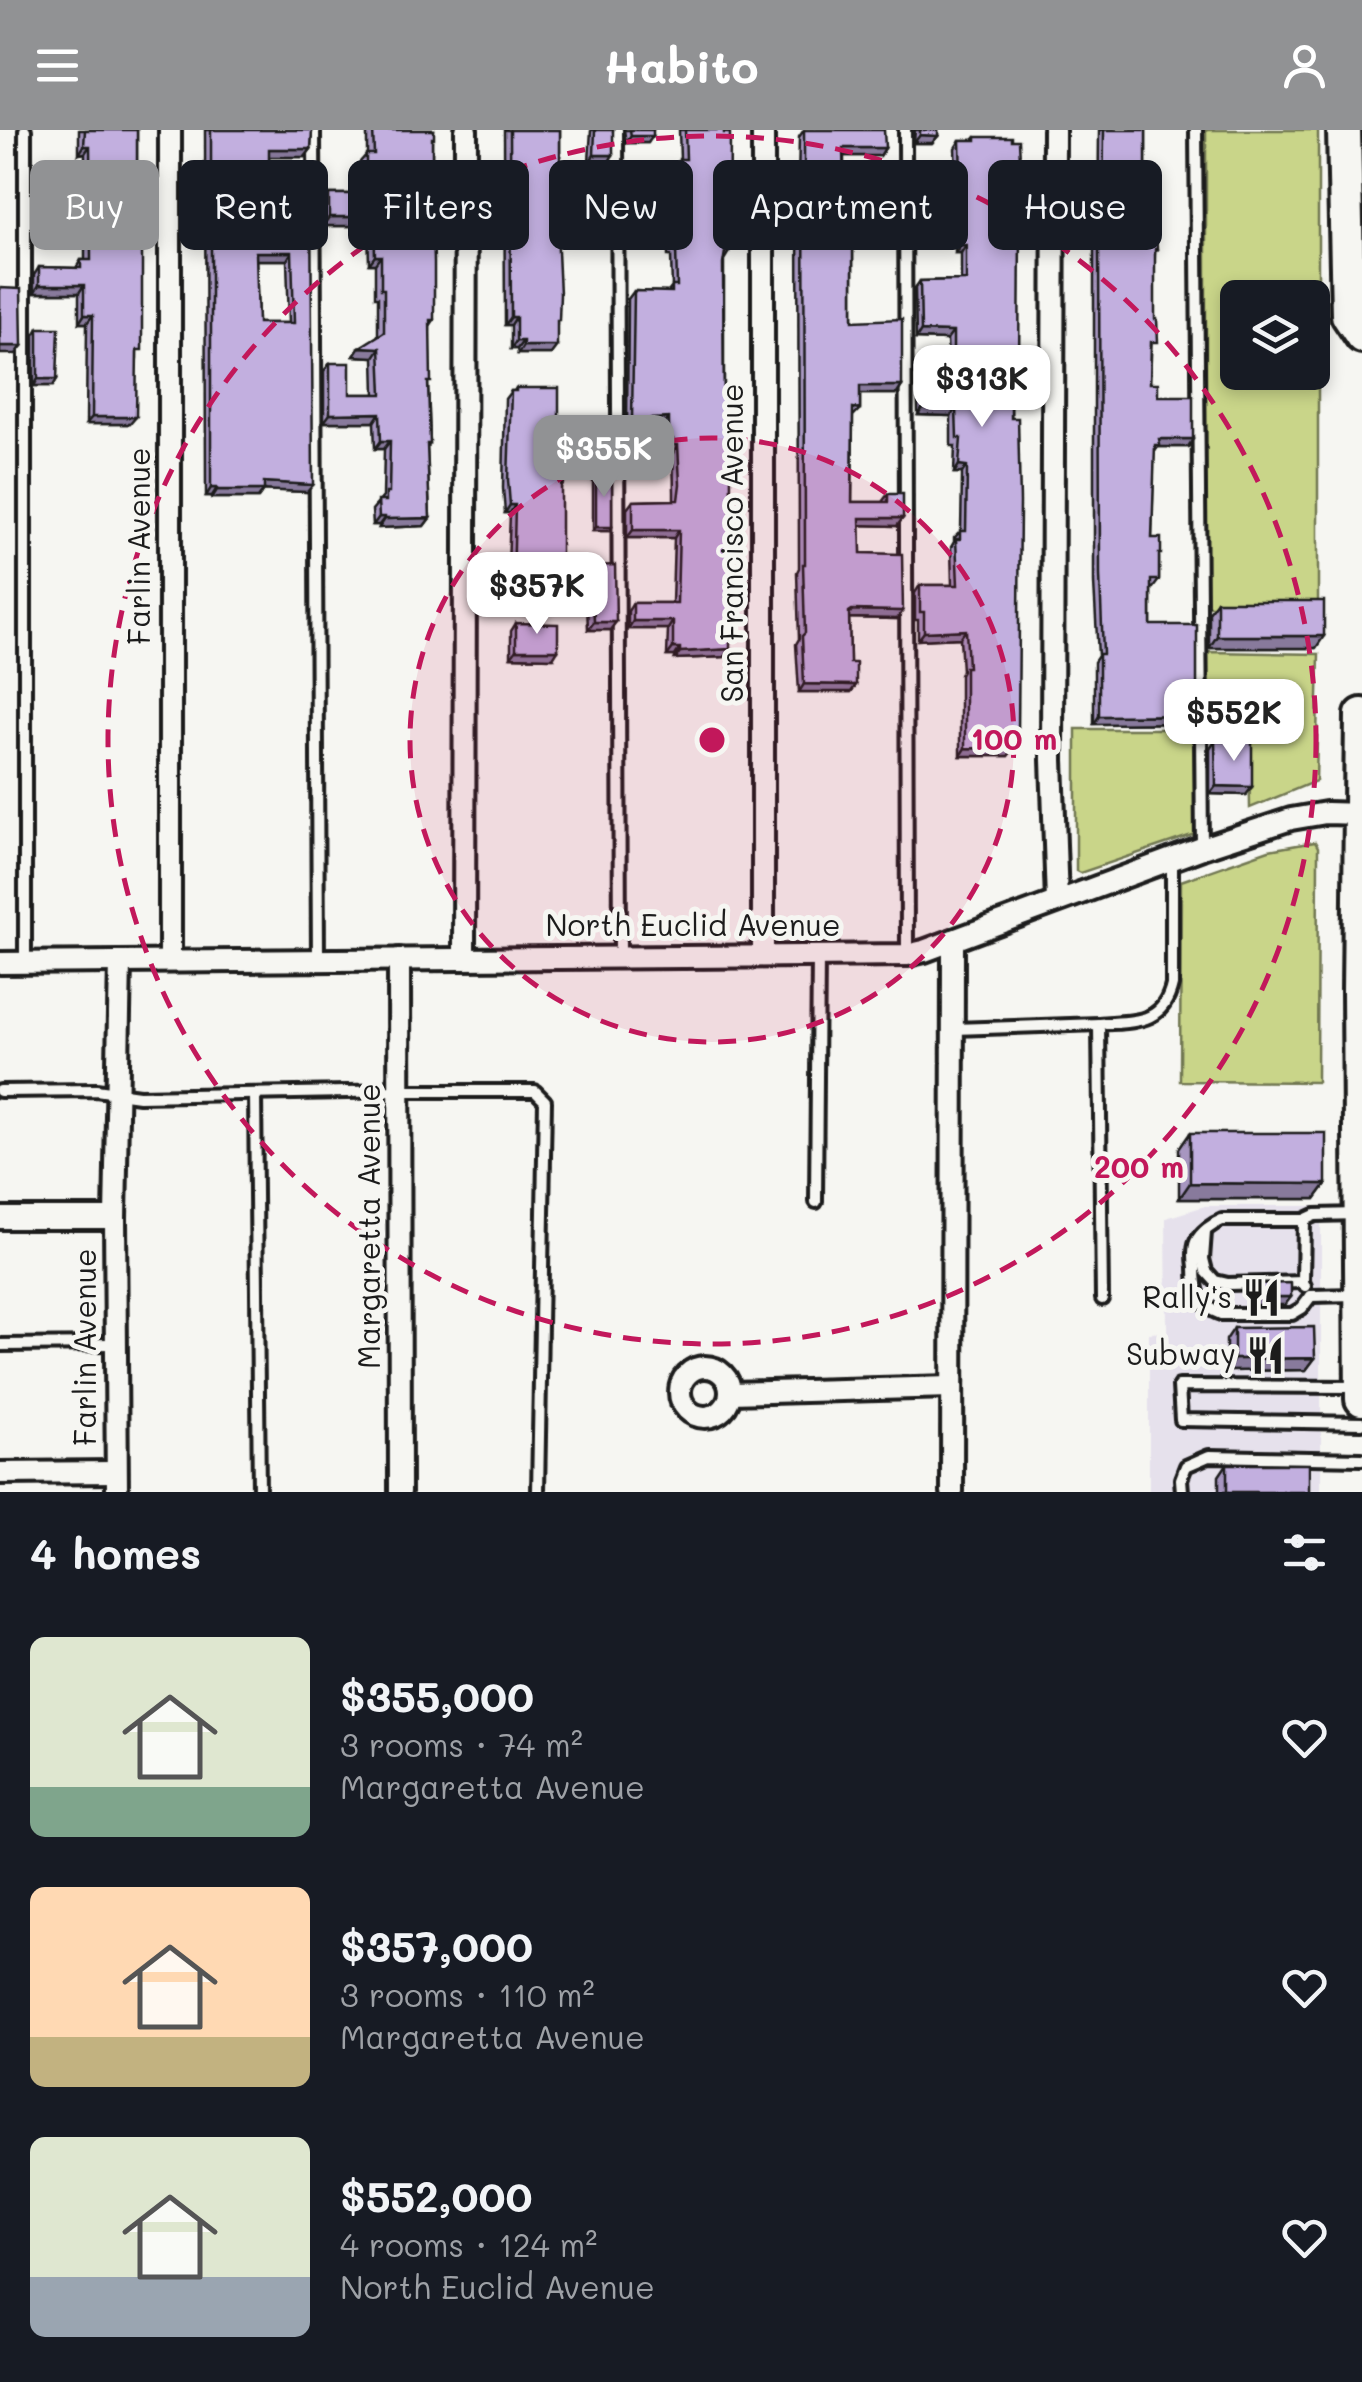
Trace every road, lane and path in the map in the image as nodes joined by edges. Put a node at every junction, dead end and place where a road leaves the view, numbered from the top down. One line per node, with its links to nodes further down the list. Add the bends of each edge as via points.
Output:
1 (25, 130): 26 (lane)
2 (170, 130): 25 (street, Farlin Avenue)
3 (314, 130): 24 (lane)
4 (466, 130): 22 (street)
5 (617, 130): 21 (lane)
6 (763, 130): 20 (street, San Francisco Avenue)
7 (905, 130): 19 (lane)
8 (1054, 130): 16 (street)
9 (1196, 130): 14 (lane)
10 (1344, 130): 11 (main road, via 1348,316)
11 (1362, 336)
12 (1362, 715): 13 (main road)
13 (1362, 814): 14 (street, North Euclid Avenue, via 1309,814); 29 (main road)
14 (1202, 848): 15 (street, North Euclid Avenue)
15 (1172, 859): 16 (street, North Euclid Avenue); 30 (lane, via 1168,999 1142,1020)
16 (1057, 901): 17 (street, North Euclid Avenue)
17 (953, 940): 19 (street, North Euclid Avenue); 31 (street)
18 (818, 955): 19 (street, North Euclid Avenue); 20 (street, North Euclid Avenue); 37 (lane)
19 (908, 955)
20 (763, 956): 21 (street, North Euclid Avenue)
21 (620, 957): 22 (street, North Euclid Avenue)
22 (464, 958): 23 (street, North Euclid Avenue)
23 (399, 959): 24 (street, North Euclid Avenue); 34 (street, Margaretta Avenue)
24 (318, 960): 25 (street, North Euclid Avenue)
25 (170, 961): 27 (street, North Euclid Avenue)
26 (25, 962): 27 (street, North Euclid Avenue); 28 (street, North Euclid Avenue)
27 (120, 962): 35 (street, Farlin Avenue)
28 (0, 963)
29 (1361, 992): 32 (main road)
30 (1099, 1024): 31 (lane); 46 (lane)
31 (954, 1028): 50 (street)
32 (1361, 1090): 38 (main road)
33 (0, 1091): 35 (lane)
34 (399, 1091): 36 (lane); 58 (street, Margaretta Avenue); 59 (lane, via 535,1091 546,1100)
35 (117, 1092): 36 (lane); 40 (street, Farlin Avenue)
36 (256, 1094): 57 (lane)
37 (816, 1202)
38 (1361, 1214): 41 (lane); 44 (main road)
39 (0, 1218): 40 (street)
40 (115, 1218): 47 (street, Farlin Avenue)
41 (1304, 1220): 42 (lane, via 1222,1220); 43 (lane)
42 (1204, 1231): 43 (lane, via 1203,1259 1215,1281); 45 (lane, via 1194,1255 1197,1293 1206,1307 1221,1314 1292,1314)
43 (1304, 1282): 45 (lane)
44 (1361, 1295): 45 (lane); 49 (main road)
45 (1311, 1296)
46 (1102, 1298)
47 (116, 1344): 48 (lane); 56 (street, Farlin Avenue)
48 (0, 1345)
49 (1362, 1387): 52 (main road); 53 (lane, via 1178,1386 1181,1420)
50 (951, 1388): 51 (street); 60 (street)
51 (731, 1392)
52 (1362, 1400)
53 (1362, 1423)
54 (1362, 1459): 61 (lane, via 1209,1456 1186,1466)
55 (0, 1473): 56 (street)
56 (116, 1482)
57 (259, 1492)
58 (400, 1492)
59 (538, 1492)
60 (952, 1492)
61 (1182, 1492)

